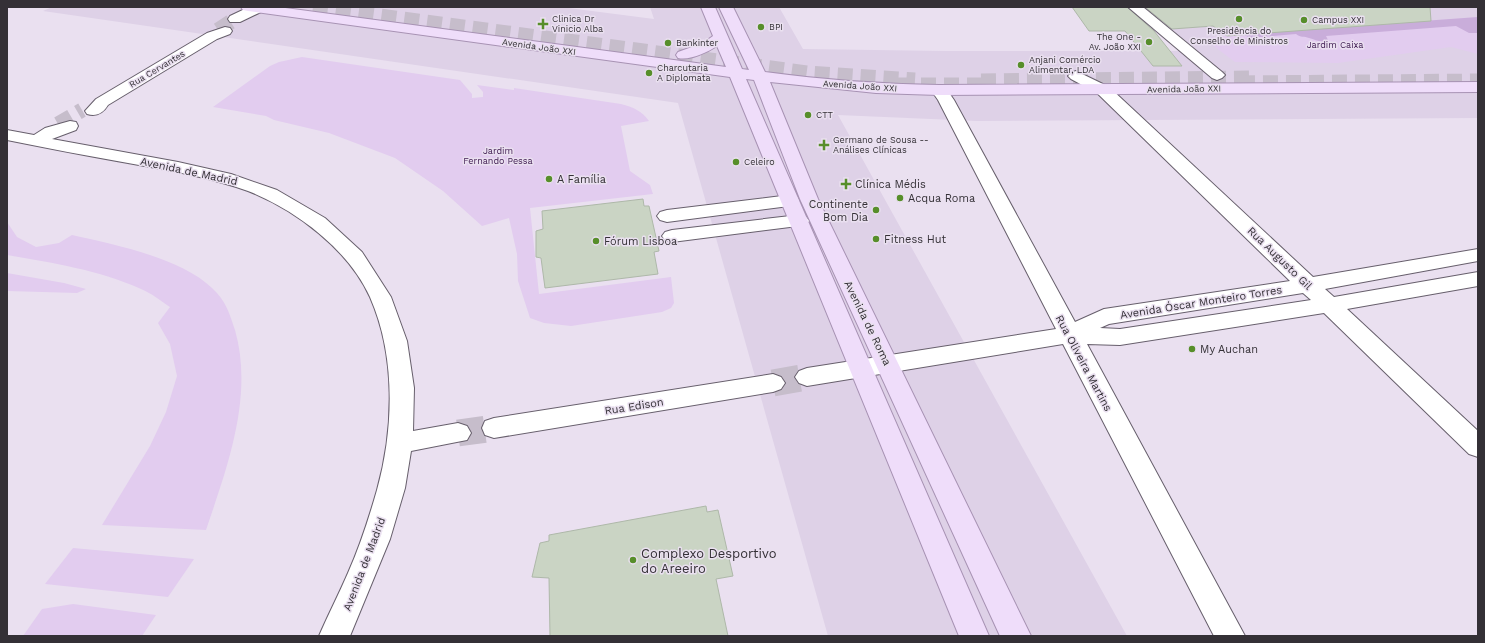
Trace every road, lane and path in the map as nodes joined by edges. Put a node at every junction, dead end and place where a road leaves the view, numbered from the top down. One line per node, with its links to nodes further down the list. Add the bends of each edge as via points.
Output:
1 (325, 7): 8 (main road, Avenida João XXI)
2 (708, 7): 7 (main road, Avenida de Roma)
3 (726, 7): 9 (main road, Avenida de Roma)
4 (1135, 7): 12 (street)
5 (249, 12): 10 (main road, Avenida João XXI)
6 (218, 32): 19 (street, Rua Cervantes)
7 (721, 37): 8 (main road, via 708,46); 10 (main road, Avenida de Roma)
8 (683, 55): 10 (main road, Avenida João XXI)
9 (753, 62): 10 (main road, Avenida João XXI); 14 (main road, Avenida de Roma); 16 (main road, Avenida João XXI)
10 (734, 67): 14 (main road, Avenida João XXI); 21 (main road, Avenida de Roma)
11 (1431, 73): 15 (main road, Avenida João XXI)
12 (1217, 75): 13 (main road, Avenida João XXI); 15 (main road, Avenida João XXI)
13 (1076, 76): 16 (main road, Avenida João XXI); 18 (street, Rua Augusto Gil)
14 (760, 77): 16 (main road, Avenida João XXI, via 821,84); 21 (main road, Avenida de Roma)
15 (1408, 80): 17 (main road, Avenida João XXI); 18 (main road, Avenida João XXI)
16 (937, 83): 18 (main road, Avenida João XXI); 29 (street, Rua Oliveira Martins)
17 (1478, 87)
18 (1103, 90): 27 (street, Rua Augusto Gil)
19 (93, 108)
20 (7, 136): 36 (street, Avenida de Madrid, via 54,131 244,183 292,204 334,233 366,270 380,292 390,318 402,376)
21 (799, 200): 22 (street); 23 (main road, Avenida de Roma); 30 (main road, Avenida de Roma)
22 (667, 216)
23 (799, 221): 24 (street); 31 (main road, Avenida de Roma)
24 (672, 236)
25 (1478, 255): 27 (street, Avenida Óscar Monteiro Torres)
26 (1478, 279): 28 (street, Avenida Óscar Monteiro Torres)
27 (1308, 284): 28 (street, Rua Augusto Gil); 29 (street, Avenida Óscar Monteiro Torres, via 1104,317)
28 (1328, 305): 29 (street, Avenida Óscar Monteiro Torres, via 1120,337); 37 (street, Rua Augusto Gil)
29 (1069, 335): 30 (street, Avenida Óscar Monteiro Torres); 41 (street, Rua Oliveira Martins)
30 (888, 364): 31 (street, Avenida Óscar Monteiro Torres); 40 (main road, Avenida de Roma)
31 (862, 369): 32 (street); 39 (main road, Avenida de Roma)
32 (807, 378)
33 (773, 383): 34 (street, Rua Edison)
34 (494, 428)
35 (458, 433): 36 (street)
36 (399, 443): 38 (street, Avenida de Madrid, via 391,485 376,537 357,588)
37 (1478, 447)
38 (334, 636)
39 (974, 636)
40 (1016, 636)
41 (1230, 636)

